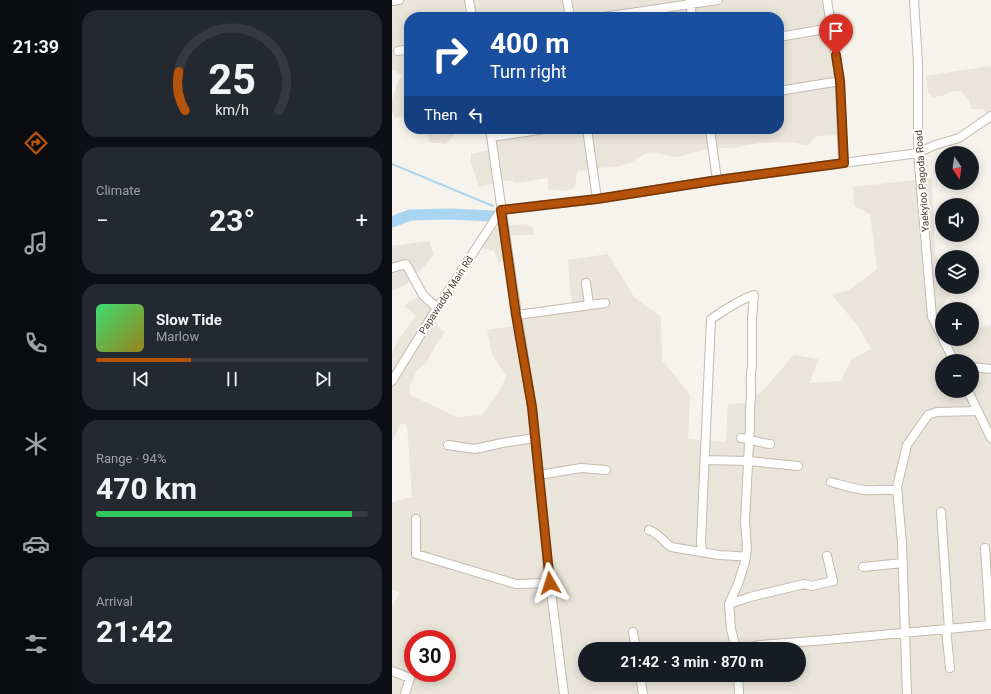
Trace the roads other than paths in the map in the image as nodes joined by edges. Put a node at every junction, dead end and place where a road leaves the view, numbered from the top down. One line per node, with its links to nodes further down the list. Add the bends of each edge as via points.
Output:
1 (399, 0): 7 (street)
2 (470, 0): 9 (street)
3 (567, 0): 10 (street)
4 (718, 0): 8 (street)
5 (826, 0): 13 (street)
6 (914, 0): 23 (street, Yaekyioo Pagoda Road, via 918,63)
7 (392, 1)
8 (690, 2): 11 (street); 12 (street)
9 (471, 12)
10 (569, 12)
11 (632, 12)
12 (691, 12)
13 (831, 28): 14 (street); 17 (street)
14 (784, 36)
15 (404, 50): 16 (street)
16 (398, 51)
17 (840, 81): 18 (street); 24 (street)
18 (784, 90)
19 (991, 116): 23 (street, via 959,138)
20 (491, 134): 27 (street)
21 (588, 134): 26 (street)
22 (711, 134): 25 (street)
23 (918, 153): 24 (street); 34 (street, Yaekyioo Pagoda Road, via 932,317)
24 (844, 163): 25 (street)
25 (718, 180): 26 (street)
26 (597, 199): 27 (street)
27 (501, 210): 32 (street, Papawaddy Main Rd); 33 (street)
28 (392, 268): 32 (street, via 406,264 423,295)
29 (586, 283): 31 (street)
30 (604, 303): 31 (street)
31 (589, 305): 33 (street)
32 (437, 308): 37 (street, Papawaddy Main Rd)
33 (516, 315): 40 (street)
34 (935, 323)
35 (979, 368): 36 (street)
36 (991, 369)
37 (392, 382)
38 (972, 398): 39 (street)
39 (978, 411): 41 (street); 51 (street, via 937,412 928,415 907,445)
40 (535, 438): 44 (street, via 475,449); 49 (street)
41 (991, 438)
42 (745, 439): 43 (street); 45 (street, via 750,424 754,295 743,298 711,319); 46 (street)
43 (770, 444)
44 (448, 445)
45 (705, 460): 46 (street); 56 (street)
46 (748, 461): 47 (street); 58 (street)
47 (798, 466)
48 (606, 470): 49 (street, via 581,468)
49 (539, 475): 61 (street)
50 (830, 482): 51 (street, via 864,490)
51 (897, 491): 59 (street)
52 (941, 512): 64 (street)
53 (416, 519): 61 (street, via 416,554 516,584)
54 (649, 530): 56 (street, via 656,532 671,547)
55 (985, 548): 63 (street)
56 (702, 551): 58 (street)
57 (827, 556): 62 (street, via 833,581 812,586 804,584)
58 (746, 557): 62 (street)
59 (903, 563): 60 (street); 66 (street)
60 (863, 567)
61 (550, 583): 75 (street)
62 (729, 604): 68 (street)
63 (991, 625): 64 (street)
64 (947, 629): 66 (street); 70 (street)
65 (633, 632): 67 (street)
66 (905, 632): 69 (street); 78 (street)
67 (635, 642)
68 (734, 642)
69 (793, 642)
70 (950, 668)
71 (392, 671): 74 (street, via 410,678)
72 (641, 682): 76 (street)
73 (738, 682): 77 (street)
74 (405, 694)
75 (564, 694)
76 (643, 694)
77 (739, 694)
78 (907, 694)

